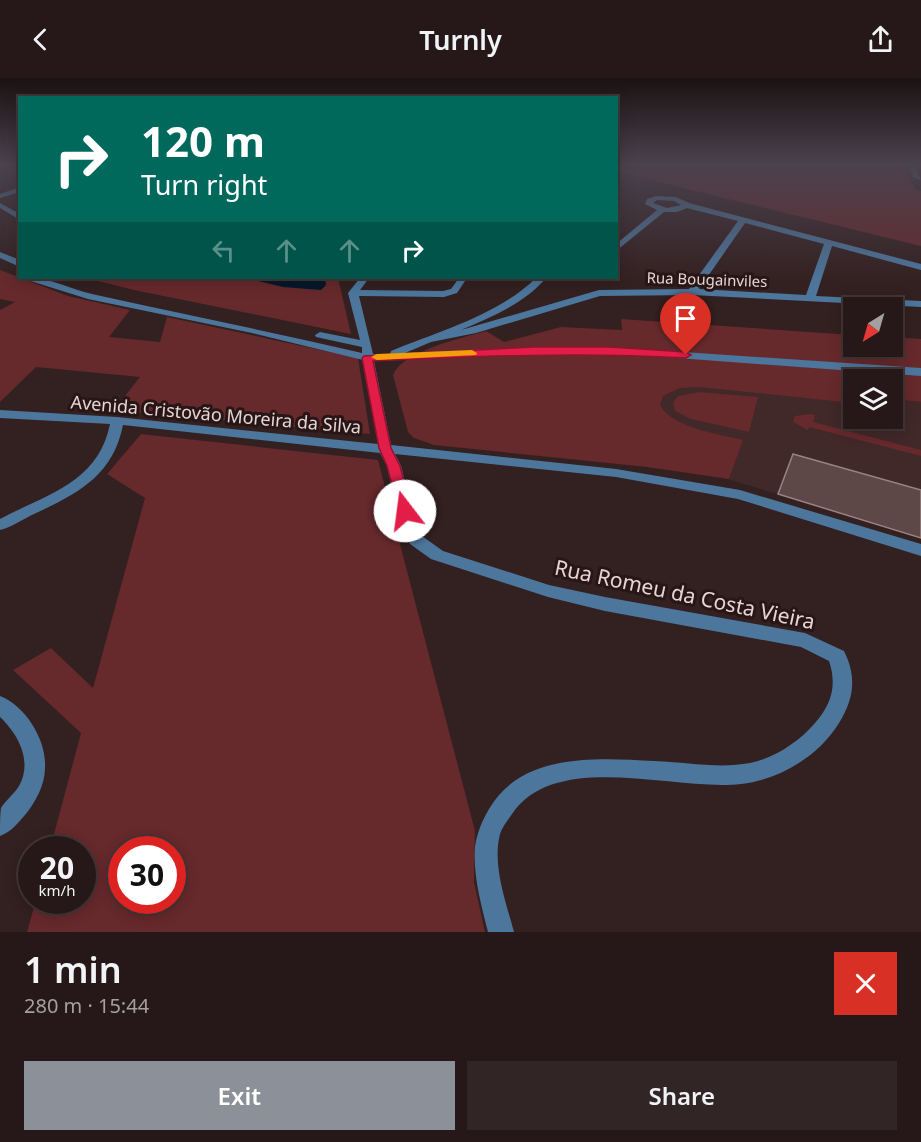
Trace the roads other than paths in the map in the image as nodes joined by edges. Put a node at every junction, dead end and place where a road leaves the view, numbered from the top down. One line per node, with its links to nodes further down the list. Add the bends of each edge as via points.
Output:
1 (18, 204): 3 (street)
2 (649, 204): 5 (street)
3 (0, 205): 6 (street)
4 (686, 205): 5 (street); 7 (street)
5 (662, 210): 9 (street)
6 (18, 217)
7 (743, 220): 8 (street); 20 (street)
8 (828, 242): 13 (street); 22 (street)
9 (618, 247)
10 (0, 255): 11 (street)
11 (18, 263)
12 (0, 267): 14 (street)
13 (921, 267)
14 (18, 274)
15 (29, 279): 25 (street, via 88,296 286,338)
16 (57, 279): 25 (street)
17 (363, 279): 21 (street)
18 (462, 279): 21 (street, via 454,291 444,294)
19 (540, 279): 24 (street, via 512,301)
20 (692, 292): 22 (street, Rua Bougainviles); 24 (street, Rua Bougainviles, via 599,289 472,331)
21 (353, 293): 25 (street, Rua Romeu da Costa Vieira)
22 (810, 299): 23 (street, Rua Bougainviles)
23 (921, 304)
24 (426, 340): 26 (street)
25 (368, 351): 26 (street); 30 (street, Rua Romeu da Costa Vieira)
26 (386, 357): 27 (street, via 533,350 610,351)
27 (921, 372)
28 (0, 414): 29 (street, Avenida Cristovão Moreira da Silva)
29 (117, 421): 30 (street, Avenida Cristovão Moreira da Silva); 31 (street, via 116,439 109,455 91,475 70,490)
30 (385, 448): 32 (street, Avenida Cristovão Moreira da Silva, via 616,473 693,486 740,495); 35 (street, Rua Romeu da Costa Vieira, via 394,466 409,529 416,540 437,555 548,591 805,640 837,656 844,674 844,694 816,739 782,760 748,773 578,770 524,785 509,797 489,832 489,886)
31 (0, 525)
32 (921, 550)
33 (0, 705): 34 (street, via 23,727 36,759 33,784)
34 (0, 825)
35 (501, 932)

